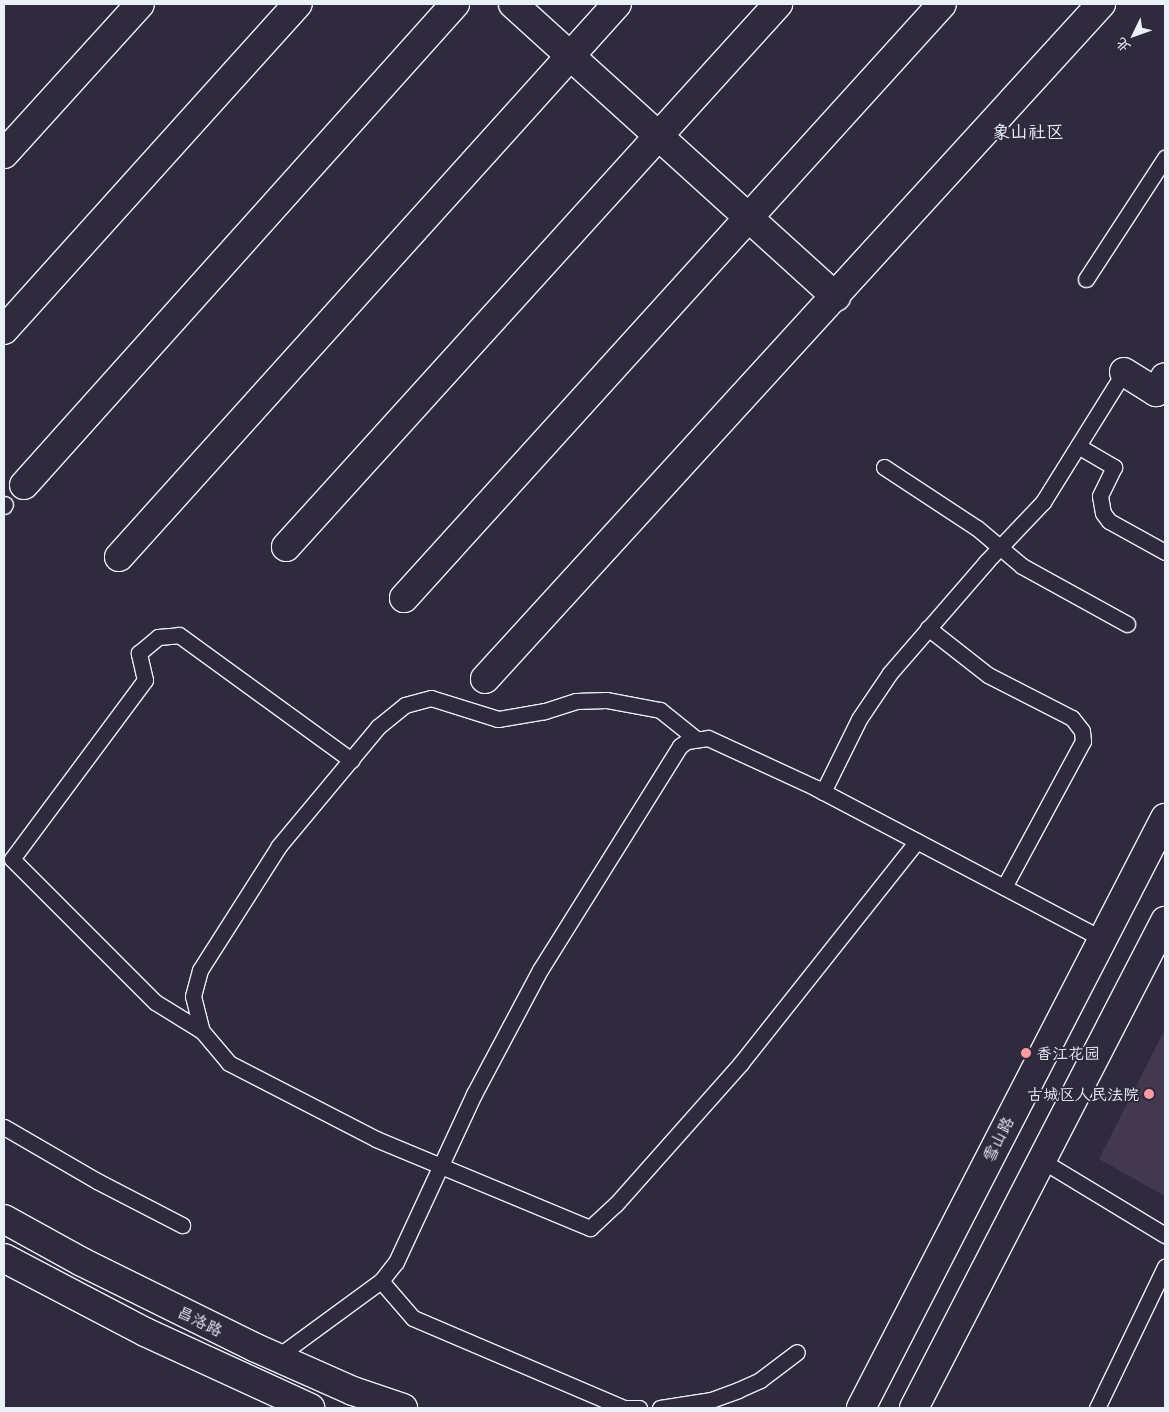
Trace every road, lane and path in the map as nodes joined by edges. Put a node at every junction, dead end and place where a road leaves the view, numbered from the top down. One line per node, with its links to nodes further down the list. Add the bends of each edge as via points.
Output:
1 (140, 4): 11 (street)
2 (298, 4): 16 (street)
3 (455, 4): 21 (street)
4 (513, 4): 9 (street)
5 (617, 4): 9 (street)
6 (778, 4): 10 (street)
7 (942, 4): 13 (street)
8 (1102, 4): 15 (street)
9 (570, 56): 10 (street); 25 (street)
10 (659, 136): 13 (street); 22 (street)
11 (4, 154)
12 (1165, 158): 14 (lane)
13 (749, 218): 15 (street); 26 (street)
14 (1086, 279)
15 (836, 296): 29 (street)
16 (4, 330)
17 (1124, 372): 18 (street, via 1156,392); 19 (lane)
18 (1165, 377)
19 (1078, 446): 23 (lane, via 1043,502); 24 (lane, via 1114,467 1100,496 1103,513 1109,521)
20 (884, 467): 23 (lane, via 976,528)
21 (11, 498)
22 (286, 547)
23 (1000, 548): 27 (lane, via 1022,566); 28 (lane)
24 (1165, 552)
25 (119, 557)
26 (404, 598)
27 (1127, 624)
28 (928, 628): 32 (lane, via 890,673 860,718); 35 (lane, via 988,675 1072,718 1082,731 1083,740)
29 (485, 679)
30 (695, 738): 31 (lane, via 660,710 606,700 576,701 545,711 498,719 431,698 394,711); 32 (lane, via 708,738); 41 (lane, via 680,746 540,970 474,1094)
31 (351, 760): 38 (lane, via 279,846 200,970 193,996); 38 (lane, via 179,635 158,637 140,653 145,680 12,859 155,1002)
32 (823, 792): 34 (lane)
33 (1165, 818): 37 (street, 雪山路)
34 (917, 841): 35 (lane); 41 (lane, via 741,1063 616,1204 590,1228)
35 (1004, 887): 37 (lane)
36 (1165, 921): 40 (street)
37 (1102, 939): 54 (street, 雪山路)
38 (202, 1031): 41 (lane, via 229,1063 376,1139)
39 (4, 1127): 43 (lane)
40 (1041, 1160): 44 (lane); 55 (street)
41 (441, 1167): 47 (lane, via 401,1253)
42 (4, 1219): 49 (street, 昌洛路, via 159,1302)
43 (182, 1225)
44 (1165, 1236)
45 (4, 1258): 50 (street, 昌洛路, via 145,1332)
46 (1165, 1267): 56 (lane)
47 (381, 1281): 49 (lane); 52 (lane, via 413,1318 624,1408)
48 (797, 1352): 53 (lane, via 766,1376 738,1390 711,1400)
49 (277, 1357): 51 (street, 昌洛路, via 353,1391)
50 (310, 1408)
51 (403, 1408)
52 (639, 1408)
53 (660, 1408)
54 (861, 1408)
55 (914, 1408)
56 (1097, 1408)

